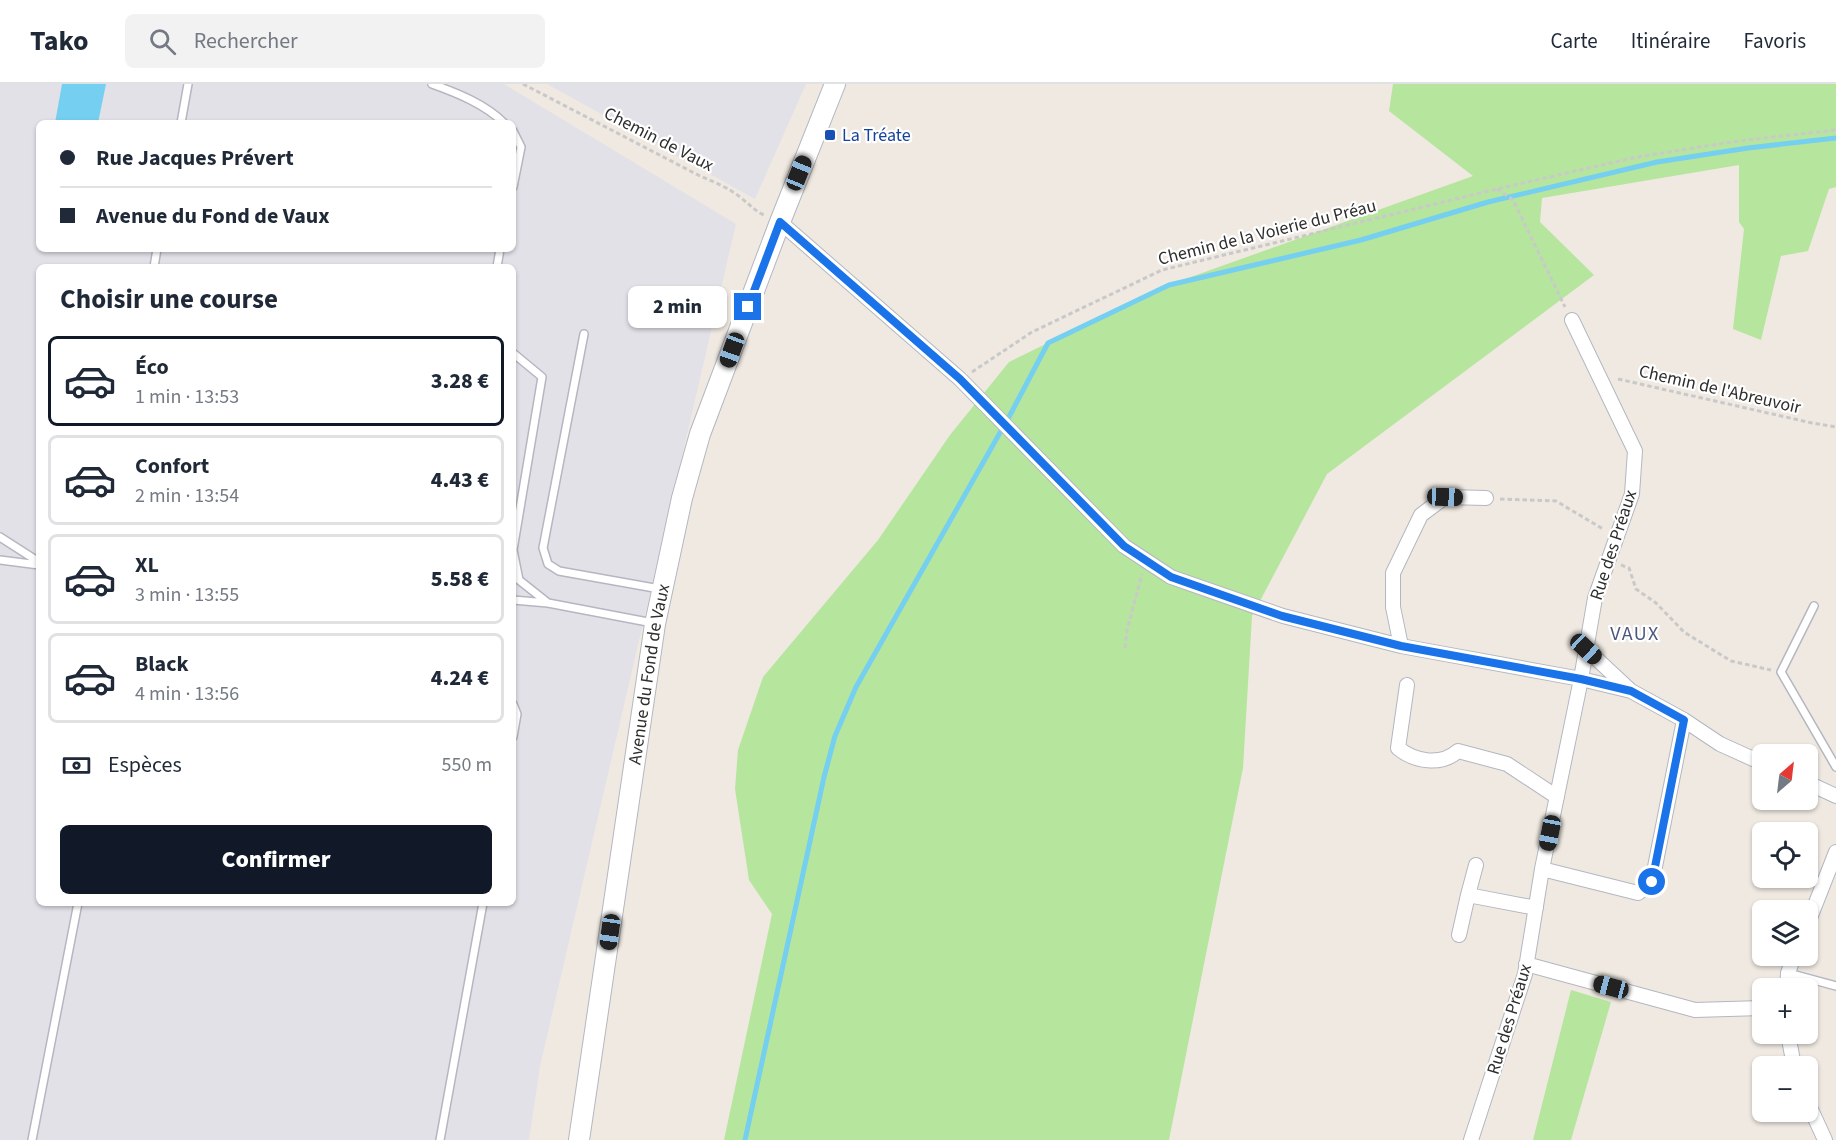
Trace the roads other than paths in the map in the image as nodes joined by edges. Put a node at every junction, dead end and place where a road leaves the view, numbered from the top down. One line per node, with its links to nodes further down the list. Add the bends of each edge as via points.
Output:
1 (188, 84): 4 (lane)
2 (432, 84): 5 (lane, via 461,94)
3 (835, 84): 8 (street, Avenue du Fond de Vaux)
4 (182, 120)
5 (501, 120)
6 (516, 137): 7 (lane, via 521,147)
7 (516, 172)
8 (780, 222): 19 (street, Avenue du Fond de Vaux, via 700,435); 24 (street, via 960,379 1124,546 1171,577 1282,616)
9 (1572, 320): 25 (street, Rue des Préaux, via 1635,451 1632,494 1594,598)
10 (584, 334): 19 (lane, via 543,548 548,564 559,571)
11 (516, 355): 13 (lane, via 542,377)
12 (1486, 498): 24 (street, via 1445,497 1421,515 1393,573 1393,607)
13 (516, 532)
14 (0, 537): 16 (lane)
15 (0, 560): 17 (lane)
16 (36, 562)
17 (36, 564)
18 (516, 578): 21 (lane)
19 (662, 590): 23 (street, Avenue du Fond de Vaux)
20 (516, 600): 21 (lane)
21 (548, 603): 23 (lane)
22 (1814, 606): 31 (lane, via 1781,672)
23 (655, 624): 53 (street, Avenue du Fond de Vaux)
24 (1401, 646): 26 (street)
25 (1586, 649): 26 (street, Rue des Préaux); 28 (street)
26 (1581, 679): 28 (street); 34 (street, Rue des Préaux)
27 (1407, 685): 34 (street, via 1398,748 1407,756 1428,761 1449,758 1458,751 1508,764)
28 (1631, 691): 29 (street)
29 (1684, 720): 30 (street, via 1720,744); 37 (street, via 1652,882 1638,893)
30 (1752, 758)
31 (1836, 767)
32 (1818, 788): 33 (street)
33 (1836, 796)
34 (1557, 797): 37 (street, Rue des Préaux)
35 (1836, 852): 39 (street)
36 (1476, 865): 38 (street)
37 (1542, 869): 42 (street, Rue des Préaux)
38 (1468, 895): 42 (street); 43 (street)
39 (1817, 900)
40 (77, 906): 51 (lane)
41 (482, 906): 52 (lane)
42 (1536, 908): 44 (street, Rue des Préaux)
43 (1459, 935)
44 (1526, 964): 49 (street, via 1695,1010); 54 (street, Rue des Préaux)
45 (1791, 966): 46 (street)
46 (1788, 974): 47 (street); 48 (lane)
47 (1787, 978)
48 (1836, 986)
49 (1752, 1008)
50 (1817, 1122): 55 (street)
51 (32, 1140)
52 (440, 1140)
53 (579, 1140)
54 (1471, 1140)
55 (1825, 1140)

